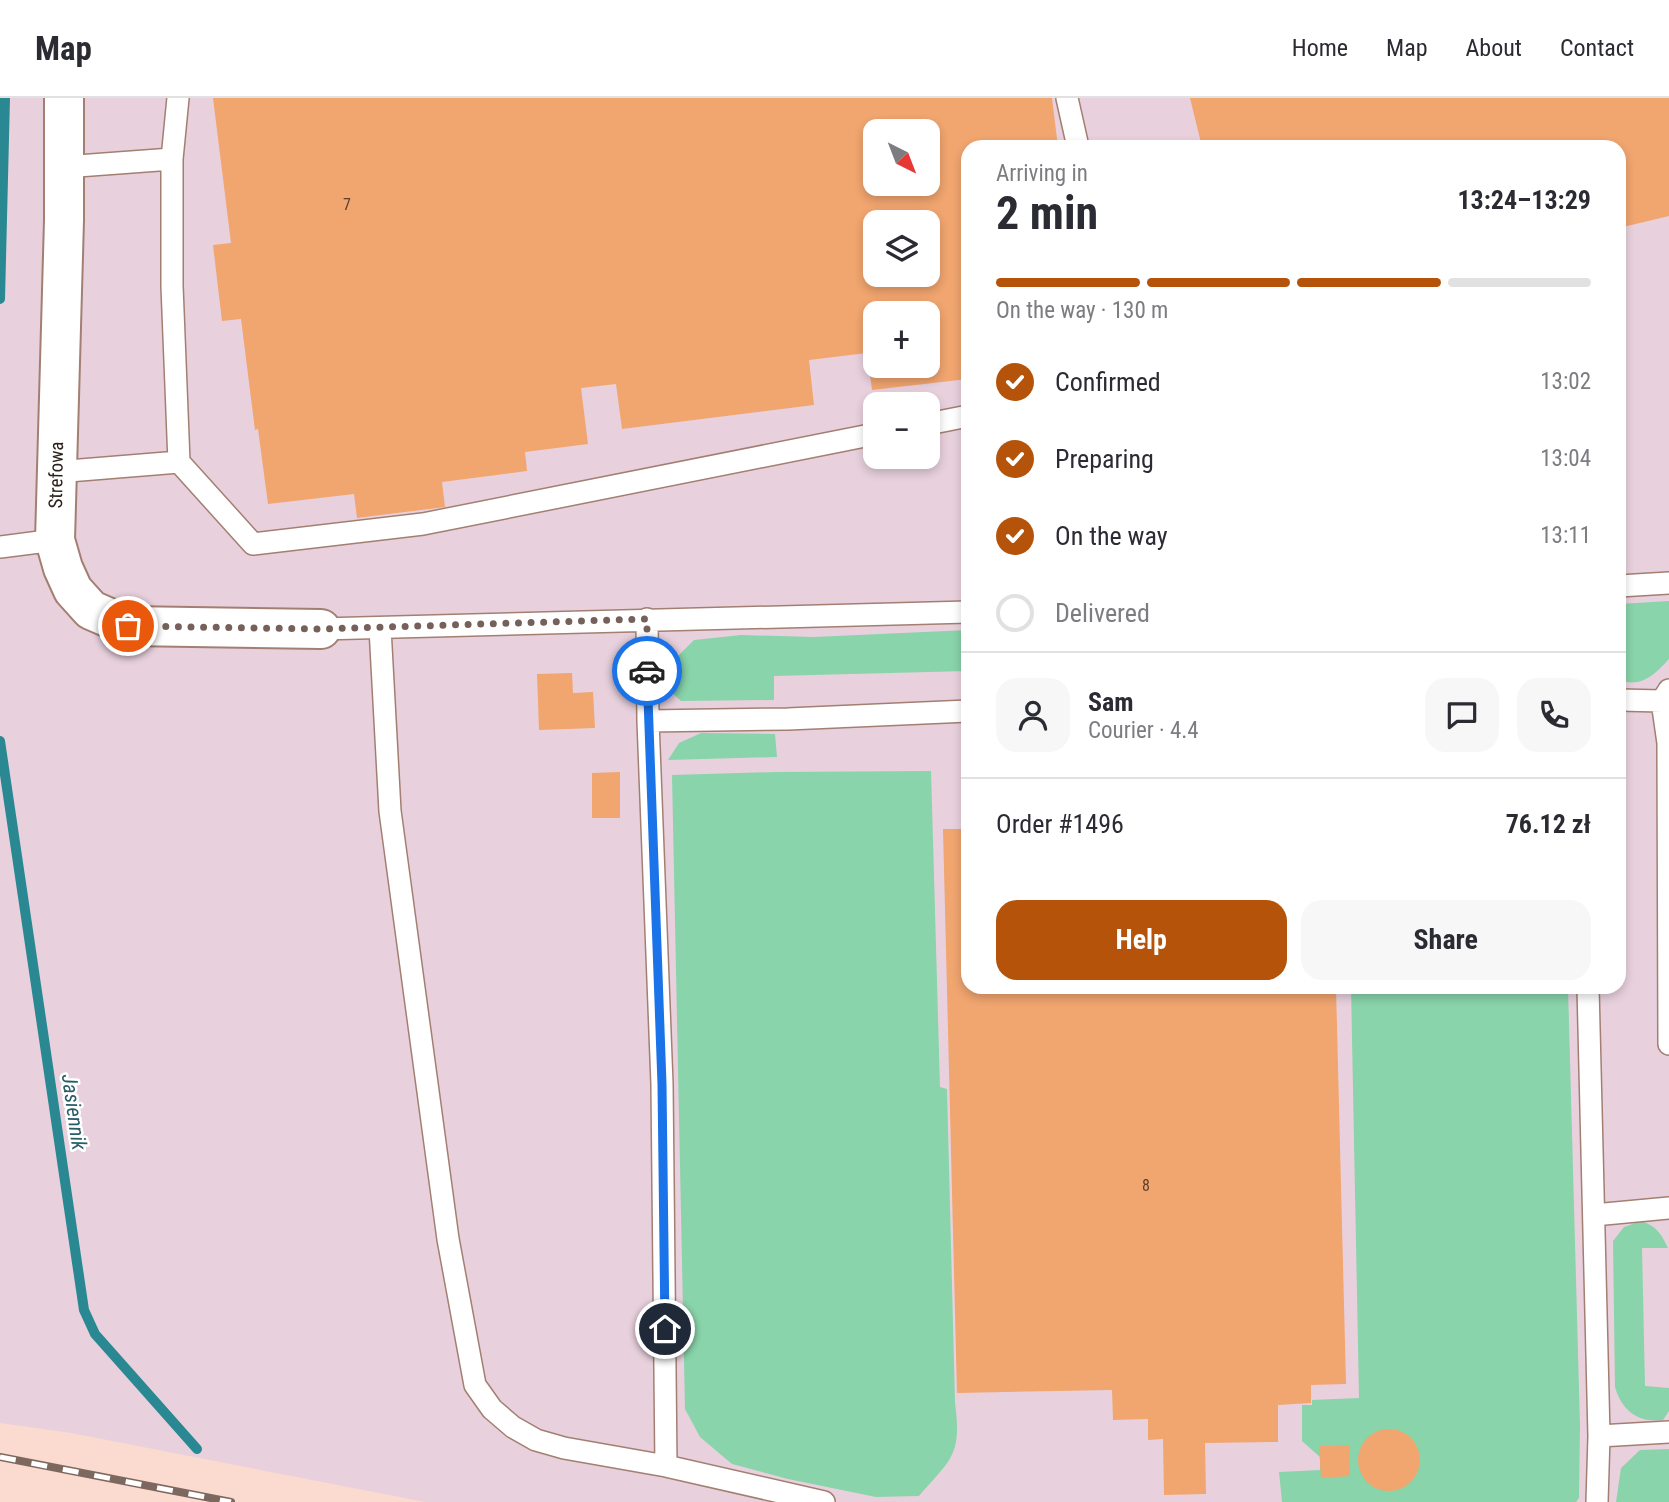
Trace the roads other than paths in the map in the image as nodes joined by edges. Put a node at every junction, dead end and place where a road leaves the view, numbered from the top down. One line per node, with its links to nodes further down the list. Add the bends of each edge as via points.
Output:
1 (64, 98): 6 (street, Strefowa)
2 (178, 98): 5 (lane)
3 (1067, 98): 4 (lane)
4 (1076, 140)
5 (172, 159): 6 (lane); 10 (lane)
6 (64, 167): 11 (street, Strefowa)
7 (961, 417): 8 (lane)
8 (940, 422)
9 (863, 436): 10 (lane, via 423,524 253,544)
10 (180, 462): 11 (lane)
11 (56, 472): 12 (street, Strefowa)
12 (55, 540): 13 (lane); 19 (street, Strefowa, via 73,590 91,610 128,626)
13 (0, 547)
14 (1669, 583): 15 (lane)
15 (1626, 586)
16 (961, 612): 17 (lane)
17 (647, 619): 18 (lane); 23 (lane)
18 (380, 628): 19 (lane); 30 (lane, via 390,811 448,1239 475,1385 492,1409 536,1440)
19 (321, 629)
20 (1666, 695): 21 (lane); 25 (lane)
21 (1626, 699)
22 (961, 711): 23 (lane)
23 (648, 721): 30 (lane, via 662,1084)
24 (1588, 994): 27 (lane)
25 (1669, 1044)
26 (1669, 1209): 27 (lane)
27 (1594, 1215): 29 (lane)
28 (1669, 1432): 29 (lane)
29 (1599, 1436): 32 (lane)
30 (666, 1466): 31 (lane)
31 (824, 1502)
32 (1597, 1502)

